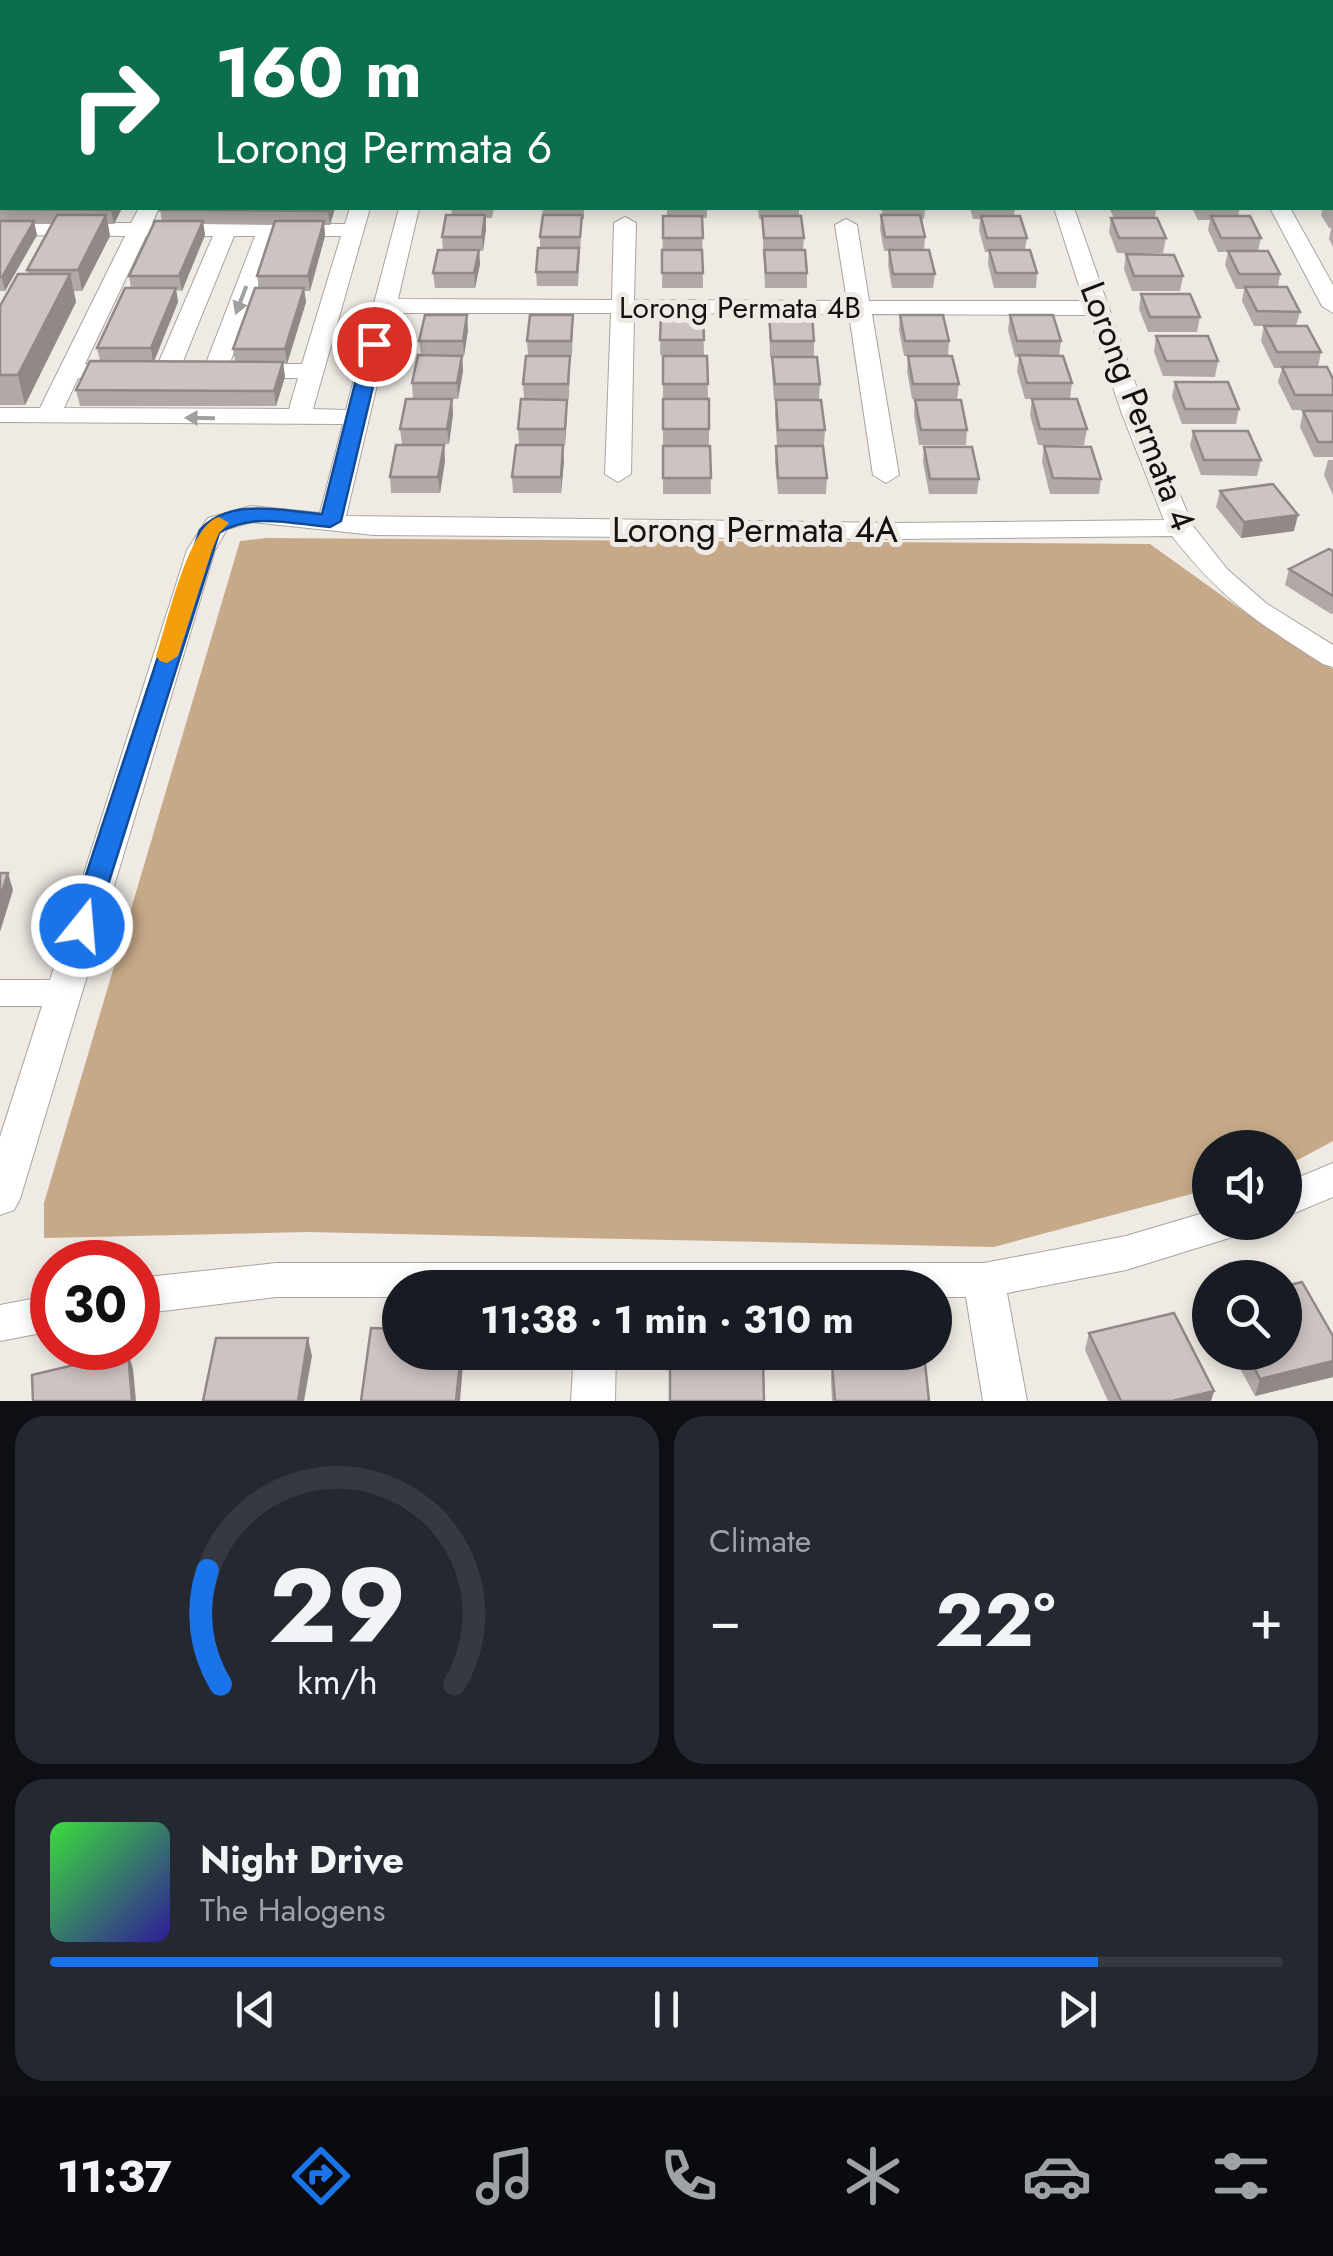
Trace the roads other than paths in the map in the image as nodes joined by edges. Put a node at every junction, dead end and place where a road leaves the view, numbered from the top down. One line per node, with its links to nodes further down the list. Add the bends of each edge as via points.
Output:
1 (149, 210): 10 (street)
2 (408, 210): 14 (street)
3 (1065, 210): 18 (street, Lorong Permata 4)
4 (1281, 210): 15 (street)
5 (357, 219): 12 (street); 19 (street)
6 (625, 223): 16 (street)
7 (846, 225): 17 (street)
8 (0, 230): 9 (street)
9 (55, 230): 10 (street); 13 (street)
10 (139, 230): 11 (street); 20 (street, via 115,298)
11 (226, 230): 12 (street); 21 (street, via 187,298)
12 (268, 230): 22 (street, one-way to 22)
13 (39, 259)
14 (384, 306): 16 (street, Lorong Permata 4B); 25 (street)
15 (1333, 306)
16 (622, 308): 17 (street, Lorong Permata 4B); 27 (street)
17 (860, 308): 18 (street, Lorong Permata 4B); 28 (street)
18 (1097, 308): 30 (street, Lorong Permata 4)
19 (310, 370): 22 (street); 26 (street)
20 (70, 371): 21 (street); 24 (street)
21 (167, 371): 22 (street)
22 (215, 371)
23 (0, 415): 24 (street)
24 (48, 416): 26 (street, one-way to 24)
25 (354, 418): 26 (street); 29 (street)
26 (298, 419)
27 (618, 474)
28 (886, 475)
29 (330, 521): 30 (street, Lorong Permata 4A, via 520,529); 33 (street, Lorong Permata 4A, via 251,514 210,530)
30 (1180, 528): 31 (street, Lorong Permata 4, via 1217,575 1258,610)
31 (1333, 658)
32 (0, 993): 33 (street)
33 (61, 993): 36 (street)
34 (1333, 1180): 35 (street)
35 (1302, 1194)
36 (0, 1200)
37 (1192, 1233): 39 (street, via 1126,1253)
38 (952, 1280): 39 (street)
39 (984, 1280): 46 (street)
40 (382, 1281): 41 (street, via 276,1280)
41 (160, 1293)
42 (30, 1318): 43 (street)
43 (0, 1324)
44 (594, 1370): 45 (street)
45 (593, 1401)
46 (1005, 1401)

